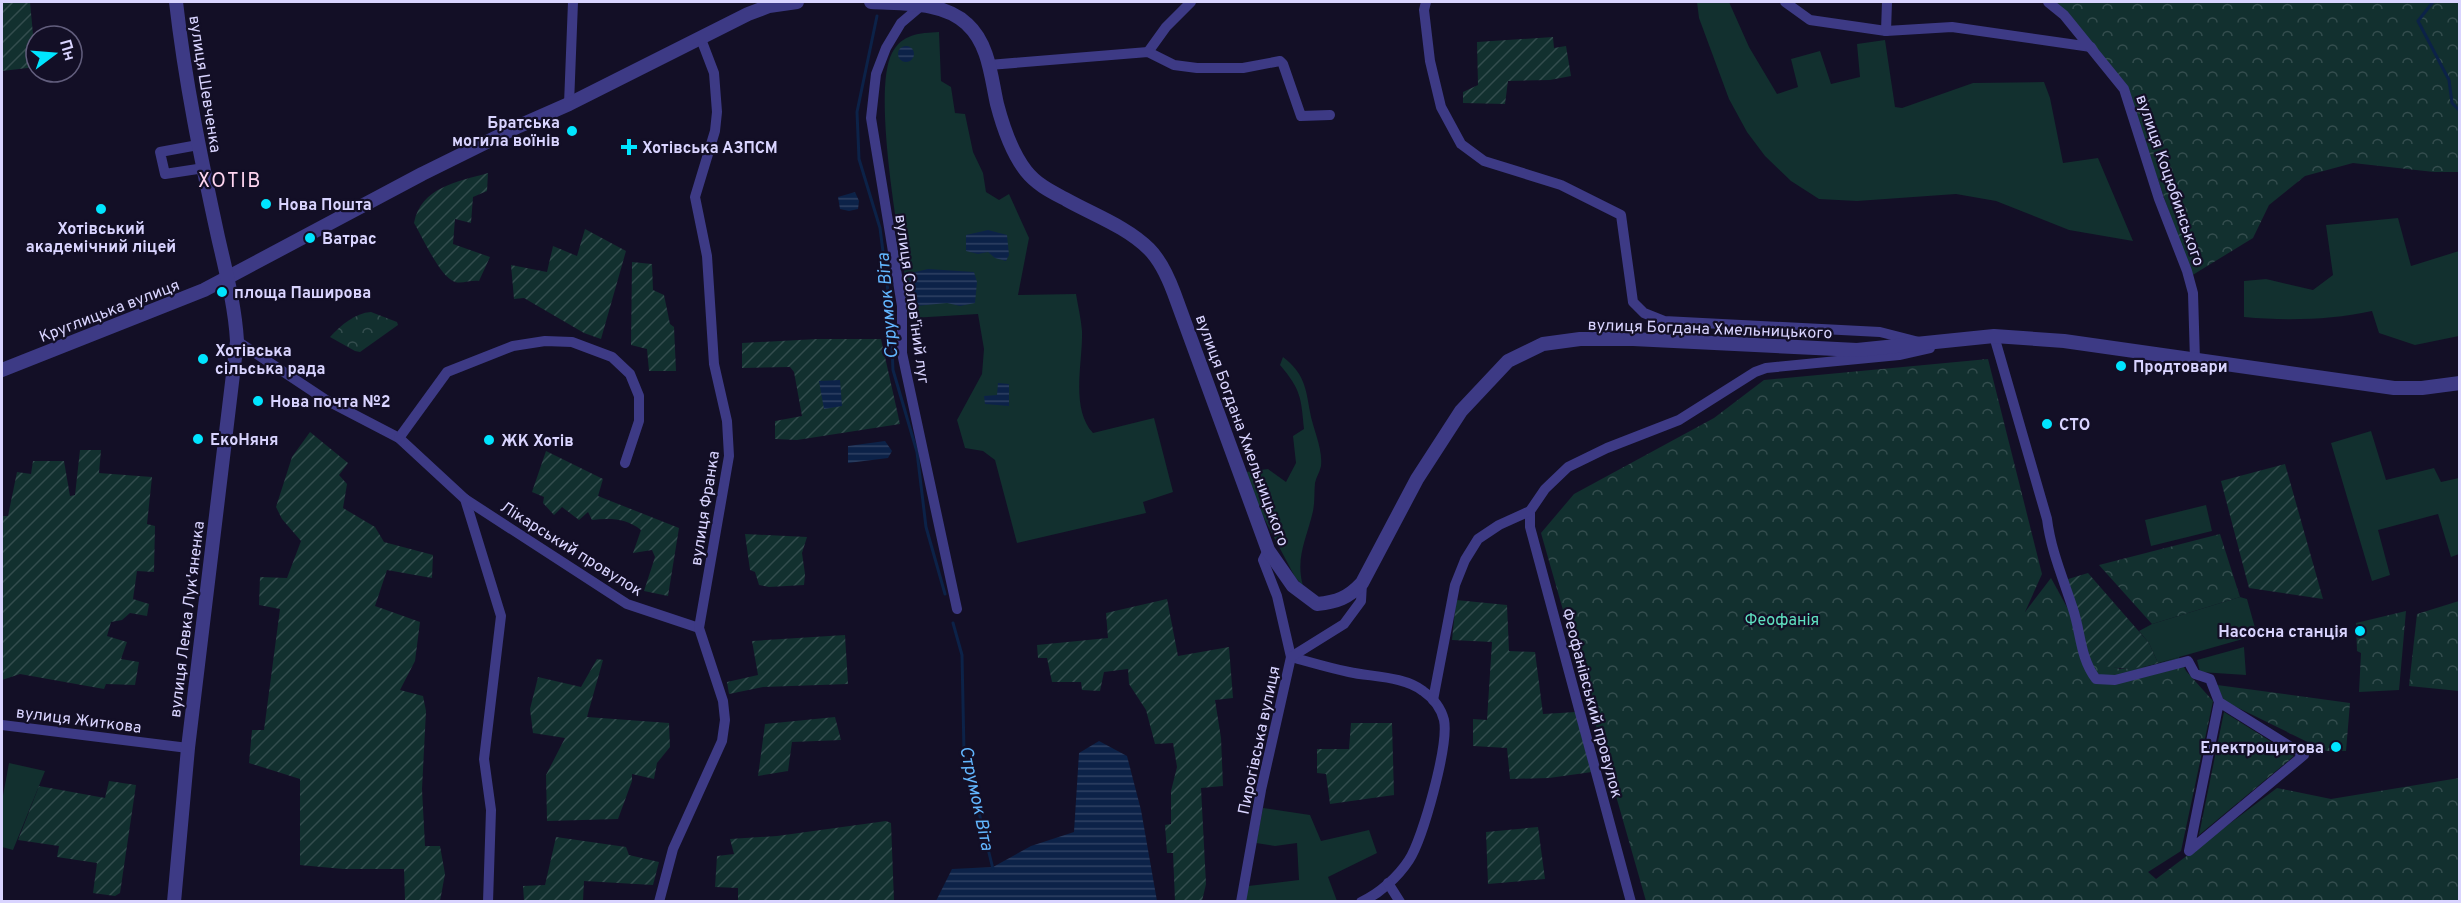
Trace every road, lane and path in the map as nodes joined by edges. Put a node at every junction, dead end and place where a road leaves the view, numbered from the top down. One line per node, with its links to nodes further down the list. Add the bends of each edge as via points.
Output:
1 (176, 2): 20 (street, вулиця Шевченка)
2 (573, 2): 18 (street)
3 (796, 2): 10 (street)
4 (871, 2): 11 (street, вулиця Богдана Хмельницького)
5 (1191, 2): 16 (street)
6 (1426, 2): 26 (street, via 1430,61 1439,101 1461,144 1484,161 1561,185 1621,215 1633,302 1644,313 1664,321 1880,332)
7 (1785, 2): 13 (street, via 1810,20)
8 (1887, 2): 13 (street)
9 (2048, 2): 15 (street, вулиця Коцюбинського)
10 (770, 4): 14 (street)
11 (921, 6): 12 (street, вулиця Богдана Хмельницького); 36 (street, вулиця Солов'їний луг, via 901,23 886,48 876,74 871,118 902,306 902,353)
12 (949, 6): 17 (street, вулиця Богдана Хмельницького, via 975,32)
13 (1886, 31): 15 (street, via 1952,27)
14 (701, 39): 18 (street); 37 (street, вулиця Франка, via 714,73 717,112 695,197 707,256 714,364 727,421 729,456)
15 (2091, 47): 27 (street, вулиця Коцюбинського, via 2124,89 2187,271 2193,293)
16 (1148, 52): 17 (street); 19 (street, via 1174,65 1197,68 1243,68 1280,61 1301,116)
17 (989, 65): 34 (street, вулиця Богдана Хмельницького, via 1007,133 1028,173 1042,187 1135,237 1165,270)
18 (569, 104): 22 (street, via 422,174)
19 (1330, 115)
20 (198, 145): 21 (street, вулиця Шевченка); 21 (street, via 160,152 165,174)
21 (204, 168): 22 (street, вулиця Шевченка)
22 (228, 277): 25 (street); 28 (street, Круглицька вулиця)
23 (1994, 336): 24 (street, вулиця Богдана Хмельницького); 27 (street, вулиця Богдана Хмельницького, via 2064,341); 40 (street, via 2047,519 2050,543 2091,674 2096,680 2115,680 2188,661 2195,674 2210,679)
24 (1968, 339): 26 (street, вулиця Богдана Хмельницького); 33 (street, via 1899,355 1783,365 1755,372 1679,420 1568,467 1545,489)
25 (237, 341): 30 (street, Лікарський провулок, via 326,400); 42 (street, вулиця Левка Лук'яненка)
26 (1923, 343): 35 (street, вулиця Богдана Хмельницького, via 1857,350 1633,339 1543,344 1508,361 1461,411 1417,479)
27 (2195, 361): 29 (street, вулиця Богдана Хмельницького, via 2394,388)
28 (2, 370)
29 (2460, 383)
30 (399, 438): 31 (street, via 447,372 513,346 572,342 612,357 630,374 639,396 639,421); 32 (street, Лікарський провулок)
31 (625, 463)
32 (465, 499): 37 (street, Лікарський провулок, via 627,604); 45 (street, via 501,616 484,759 491,810)
33 (1530, 511): 39 (street, via 1478,539 1465,560 1455,585); 50 (street, Феофанівський провулок, via 1530,527)
34 (1268, 550): 35 (street, вулиця Богдана Хмельницького, via 1293,586 1317,604 1337,602); 38 (street, via 1263,560 1277,596)
35 (1362, 583): 38 (street, Пирогівська вулиця, via 1361,601 1344,624)
36 (957, 609)
37 (699, 628): 46 (street, вулиця Франка, via 723,701 722,741 673,849)
38 (1291, 657): 39 (street, via 1399,681 1422,689); 47 (street, Пирогівська вулиця, via 1260,790)
39 (1433, 700): 43 (street, via 1444,721 1444,736 1425,819 1409,860)
40 (2219, 702): 40 (street, via 2217,714 2189,851 2304,755)
41 (2, 725): 42 (street, вулиця Житкова)
42 (188, 748): 44 (street, вулиця Левка Лук'яненка)
43 (1388, 883): 48 (street); 49 (street)
44 (174, 902)
45 (488, 902)
46 (659, 902)
47 (1241, 902)
48 (1361, 902)
49 (1400, 902)
50 (1631, 902)

